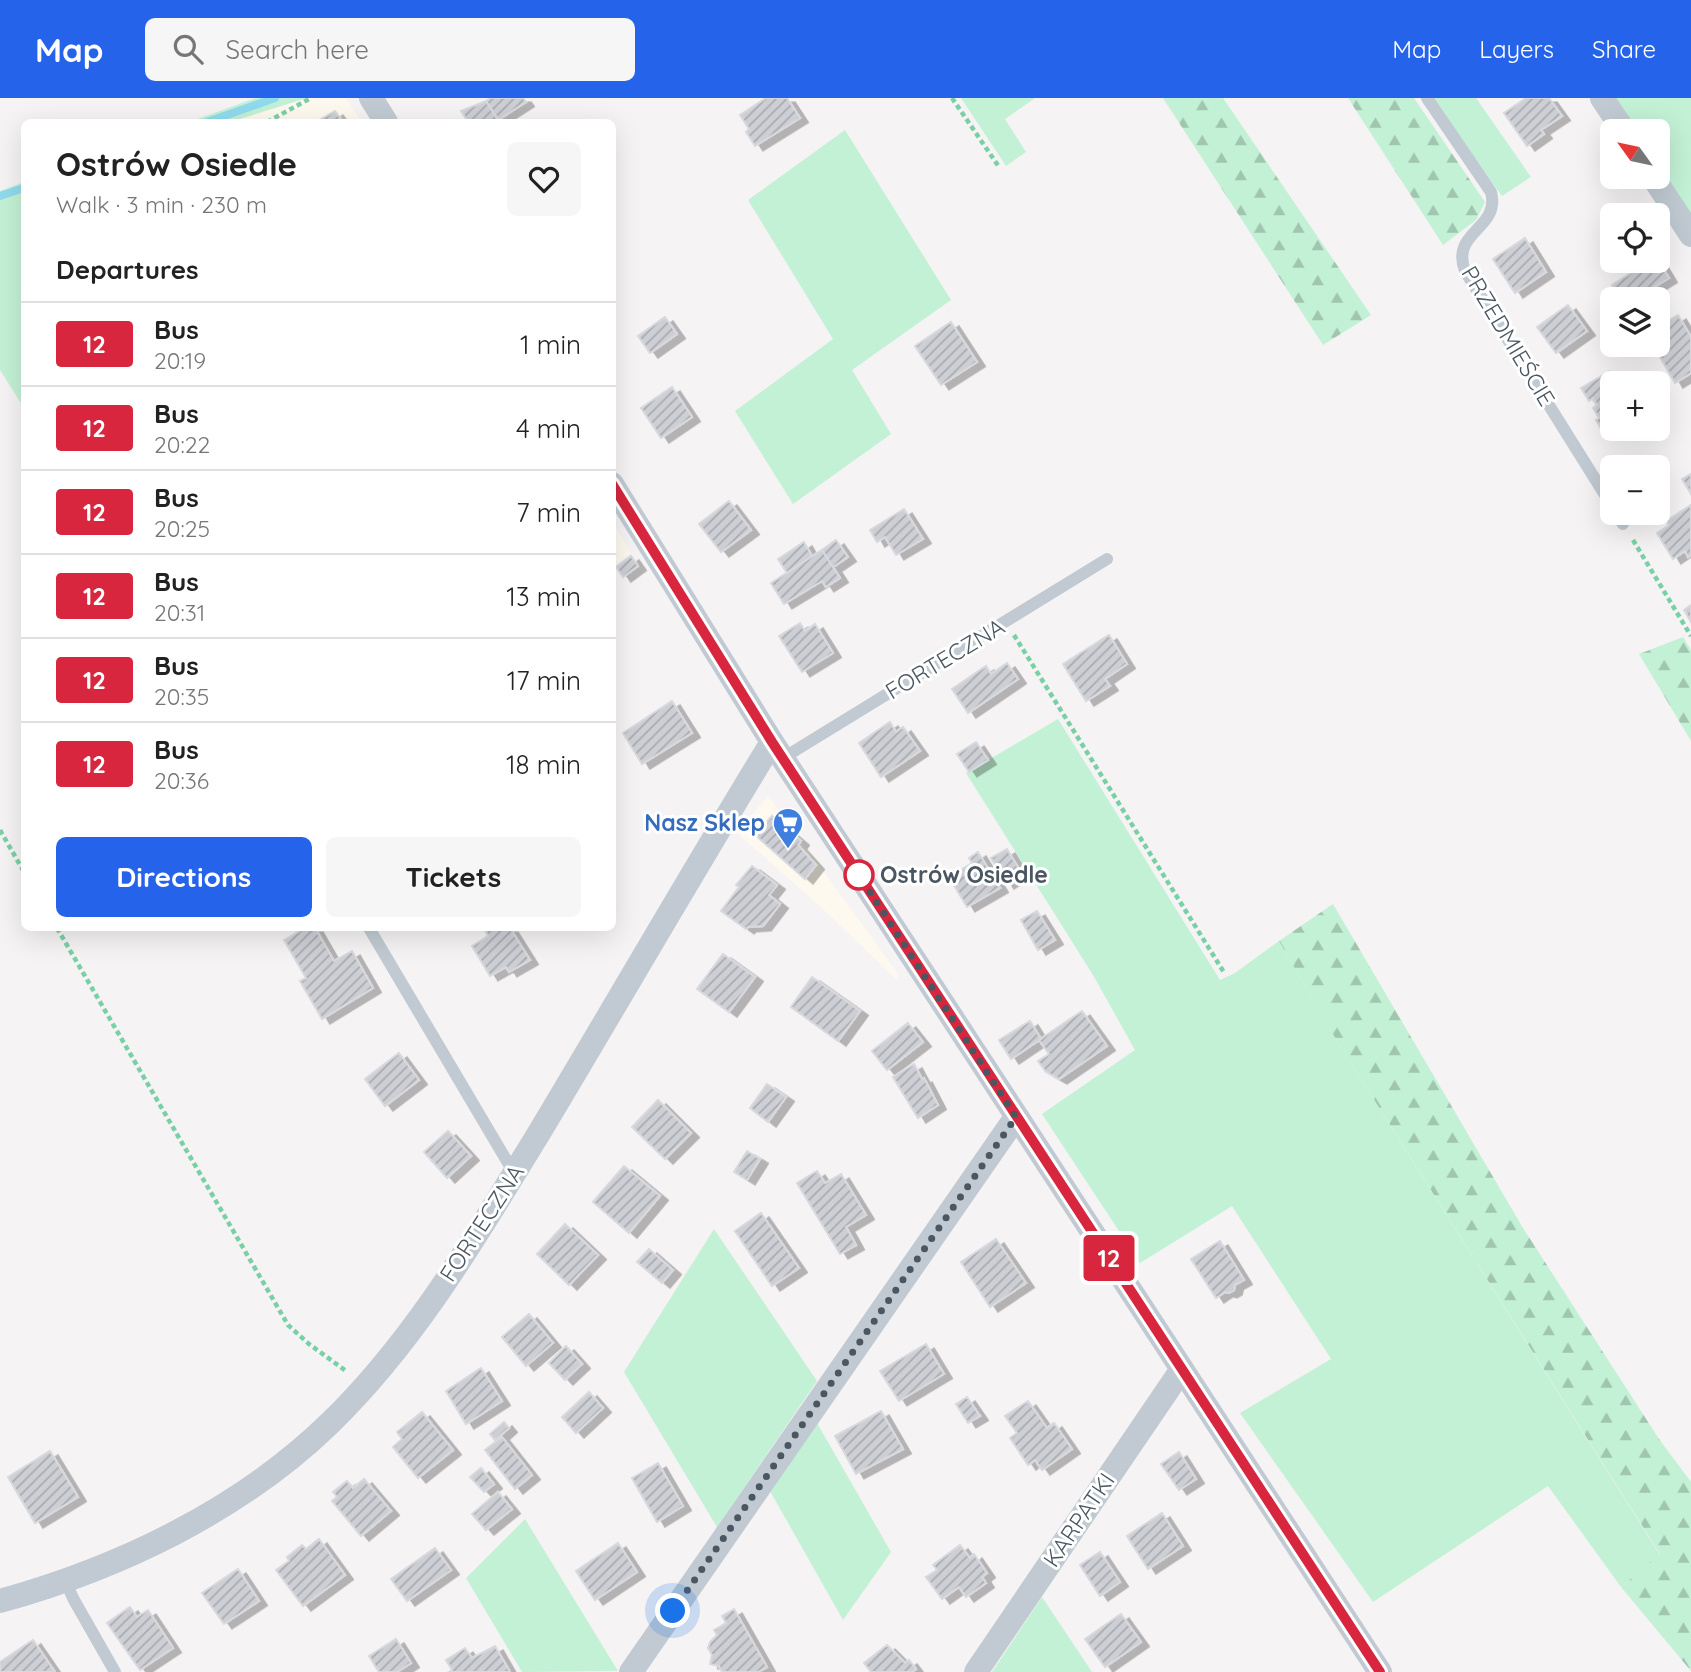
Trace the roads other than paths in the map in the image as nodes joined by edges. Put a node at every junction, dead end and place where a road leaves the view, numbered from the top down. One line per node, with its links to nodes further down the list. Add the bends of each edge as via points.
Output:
1 (371, 98): 4 (street)
2 (1427, 98): 8 (lane, PRZEDMIEŚCIE, via 1493,201 1489,217 1465,242 1461,261 1465,271)
3 (1602, 98): 5 (street)
4 (384, 119)
5 (1616, 119)
6 (1661, 189): 7 (street)
7 (1691, 235)
8 (1600, 487)
9 (616, 490): 11 (street)
10 (1107, 559): 11 (lane, FORTECZNA, via 1006,622)
11 (778, 750): 13 (street); 14 (street, FORTECZNA)
12 (371, 931): 14 (lane)
13 (1016, 1117): 15 (street); 19 (street)
14 (514, 1173): 16 (street, FORTECZNA, via 431,1302 367,1385 329,1425 235,1498 161,1540)
15 (1182, 1369): 20 (street, KARPATKI); 21 (street)
16 (65, 1581): 17 (street, FORTECZNA); 18 (lane)
17 (0, 1601)
18 (115, 1672)
19 (631, 1672)
20 (976, 1672)
21 (1380, 1672)

